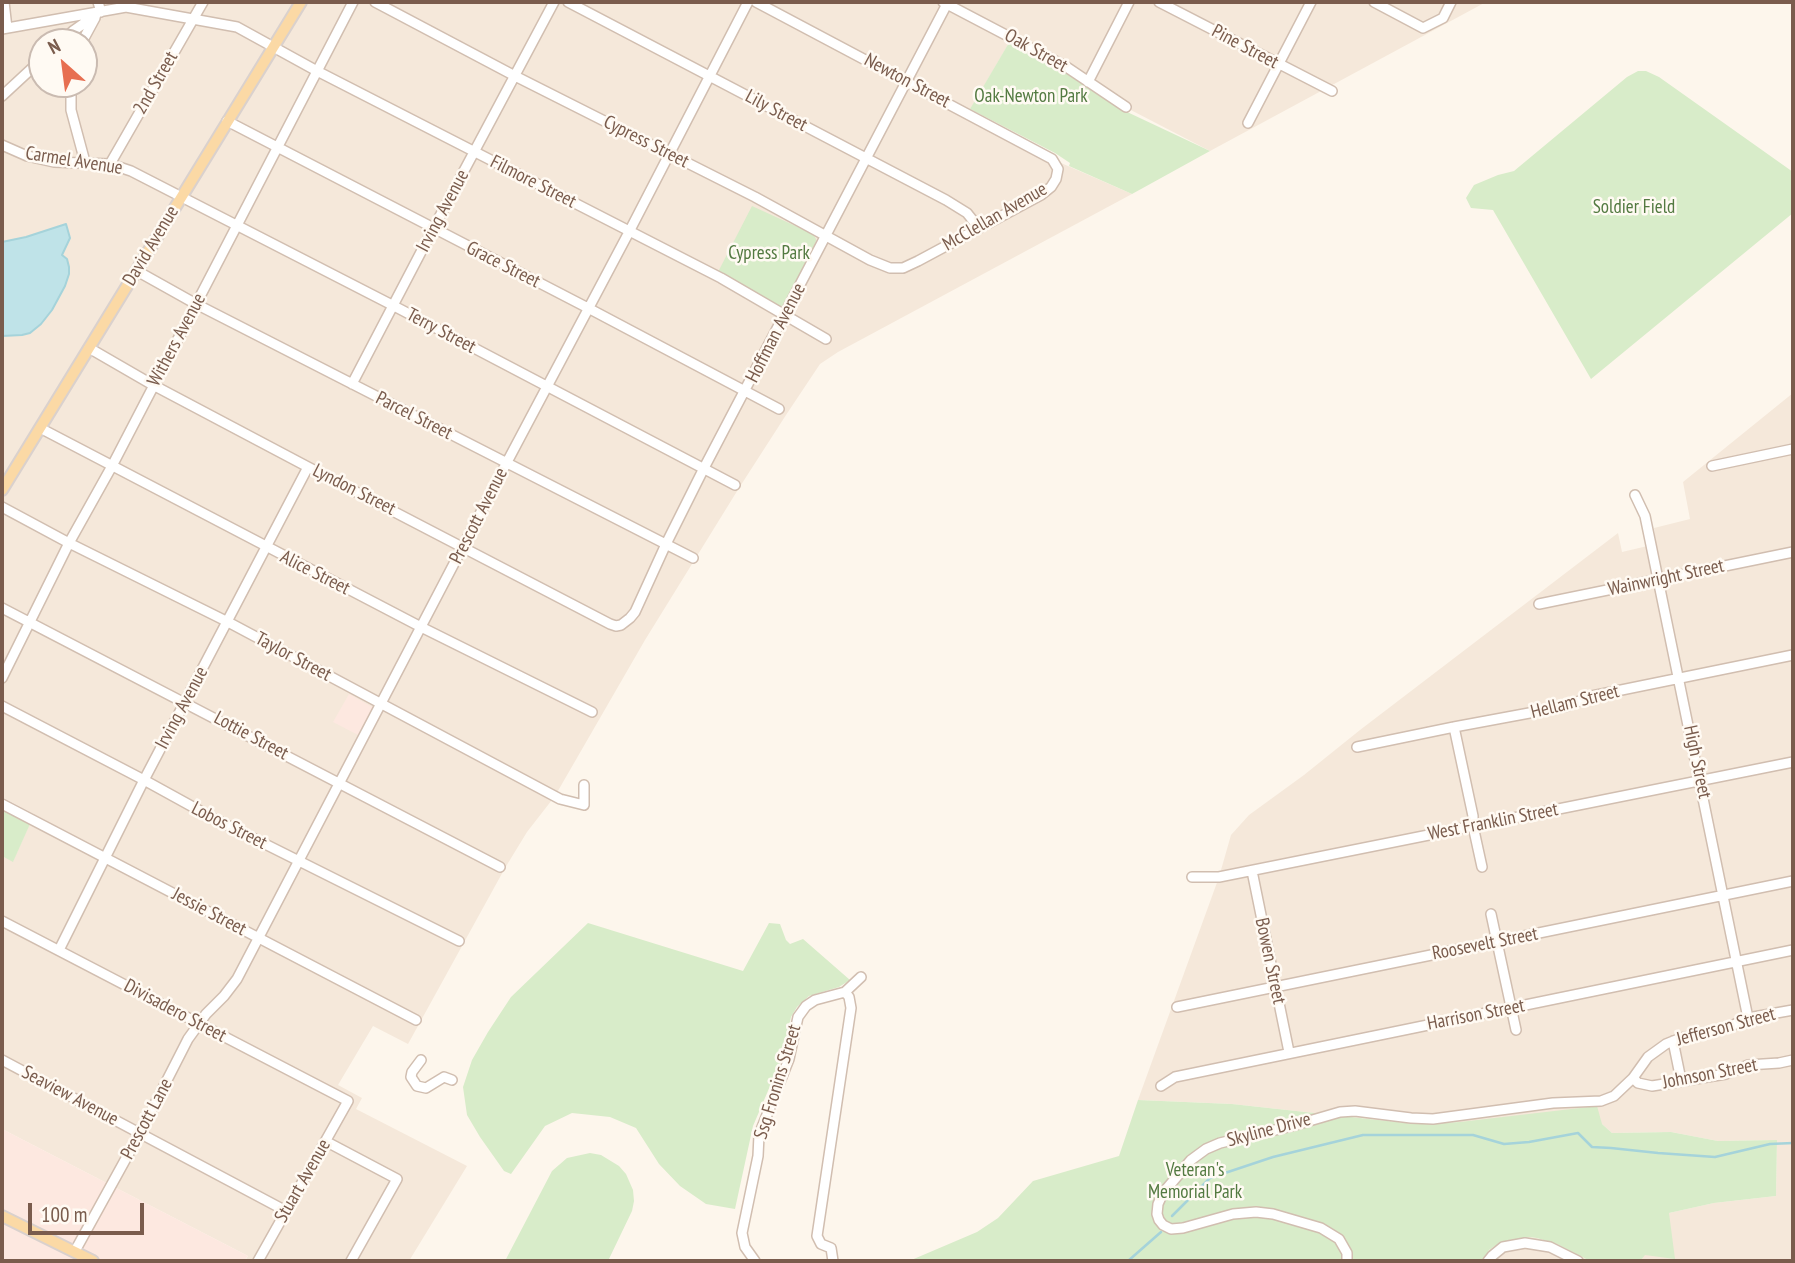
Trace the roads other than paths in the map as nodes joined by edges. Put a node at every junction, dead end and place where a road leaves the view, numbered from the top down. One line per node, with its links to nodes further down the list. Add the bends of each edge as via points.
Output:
1 (4, 2): 20 (street)
2 (97, 2): 18 (street)
3 (204, 2): 19 (street, 2nd Street)
4 (301, 2): 23 (main road, David Avenue)
5 (353, 2): 25 (street, Withers Avenue)
6 (375, 2): 27 (street, Cypress Street)
7 (554, 2): 27 (street, Irving Avenue)
8 (568, 2): 28 (street, Lily Street)
9 (748, 2): 28 (street, Prescott Avenue)
10 (756, 2): 29 (street, Newton Street)
11 (946, 2): 29 (street, Hoffman Avenue); 30 (street, Oak Street)
12 (1129, 2): 30 (street)
13 (1159, 2): 24 (street, Pine Street)
14 (1311, 2): 24 (street)
15 (1374, 2): 16 (street, via 1423,28 1443,18)
16 (1451, 2)
17 (128, 5): 18 (street, Filmore Street); 19 (street, Filmore Street)
18 (101, 12): 20 (street, Filmore Street); 21 (street); 22 (street)
19 (192, 20): 23 (street, Filmore Street, via 237,27); 43 (street, 2nd Street)
20 (5, 28)
21 (77, 28)
22 (89, 28)
23 (274, 46): 25 (street, Filmore Street); 35 (main road, David Avenue)
24 (1279, 64): 31 (street, Pine Street); 36 (street)
25 (317, 71): 38 (street, Withers Avenue); 39 (street, Filmore Street)
26 (28, 72): 32 (street)
27 (515, 76): 39 (street, Irving Avenue); 40 (street, Cypress Street)
28 (710, 76): 40 (street, Prescott Avenue); 41 (street, Lily Street)
29 (906, 81): 41 (street, Hoffman Avenue); 44 (street, Newton Street)
30 (1088, 82): 34 (street, Oak Street)
31 (1332, 91)
32 (2, 96)
33 (71, 98): 42 (street)
34 (1126, 107)
35 (227, 121): 38 (street, Grace Street); 46 (main road, David Avenue)
36 (1248, 123)
37 (2, 145): 42 (street, Carmel Avenue, via 54,162)
38 (277, 147): 47 (street, Withers Avenue); 49 (street, Grace Street)
39 (475, 152): 49 (street, Irving Avenue); 50 (street, Filmore Street)
40 (669, 154): 50 (street, Prescott Avenue); 51 (street, Cypress Street)
41 (865, 158): 48 (street, Lily Street, via 947,200); 51 (street, Hoffman Avenue)
42 (85, 162): 43 (street, Carmel Avenue)
43 (110, 164): 45 (street, Carmel Avenue)
44 (1057, 164): 48 (street, McClellan Avenue, via 1051,187)
45 (146, 178): 46 (street, Terry Street)
46 (181, 196): 47 (street, Terry Street); 53 (main road, David Avenue)
47 (236, 226): 54 (street, Withers Avenue); 55 (street, Terry Street)
48 (979, 228): 52 (street, McClellan Avenue)
49 (433, 229): 55 (street, Irving Avenue); 56 (street, Grace Street)
50 (629, 232): 56 (street, Prescott Avenue); 57 (street, Filmore Street)
51 (825, 236): 52 (street, Cypress Street, via 890,268); 57 (street, Hoffman Avenue)
52 (918, 261)
53 (136, 271): 54 (street, Parcel Street); 59 (main road, David Avenue)
54 (196, 304): 60 (street, Parcel Street); 61 (street, Withers Avenue)
55 (394, 306): 60 (street, Irving Avenue); 62 (street, Terry Street)
56 (588, 308): 62 (street, Prescott Avenue); 63 (street, Grace Street)
57 (786, 315): 58 (street, Filmore Street); 63 (street, Hoffman Avenue)
58 (826, 340)
59 (89, 348): 61 (street, Lyndon Street); 65 (main road, David Avenue)
60 (352, 384): 67 (street, Parcel Street)
61 (153, 385): 68 (street, Withers Avenue); 70 (street, Lyndon Street)
62 (547, 387): 67 (street, Prescott Avenue); 71 (street, Terry Street)
63 (745, 392): 64 (street, Grace Street); 71 (street, Hoffman Avenue)
64 (779, 410)
65 (40, 428): 68 (street, Alice Street); 73 (main road, David Avenue)
66 (1793, 449): 69 (street)
67 (506, 464): 77 (street, Parcel Street); 78 (street, Prescott Avenue)
68 (111, 466): 76 (street, Withers Avenue); 79 (street, Alice Street)
69 (1712, 466)
70 (308, 467): 78 (street, Lyndon Street); 79 (street, Irving Avenue)
71 (704, 468): 72 (street, Terry Street); 77 (street, Hoffman Avenue)
72 (735, 485)
73 (2, 490)
74 (1635, 495): 82 (street, High Street, via 1645,516)
75 (2, 507): 76 (street, Taylor Street)
76 (69, 542): 85 (street, Taylor Street); 86 (street, Withers Avenue)
77 (666, 544): 81 (street, Parcel Street); 87 (street, Hoffman Avenue, via 635,612)
78 (463, 547): 87 (street, Lyndon Street, via 610,624); 88 (street, Prescott Avenue)
79 (267, 548): 85 (street, Irving Avenue); 88 (street, Alice Street)
80 (1793, 552): 82 (street, Wainwright Street)
81 (693, 558)
82 (1658, 580): 83 (street, Wainwright Street); 91 (street, High Street)
83 (1539, 604)
84 (2, 608): 86 (street, Lottie Street)
85 (228, 622): 92 (street, Irving Avenue); 93 (street, Taylor Street)
86 (30, 623): 90 (street, Withers Avenue); 92 (street, Lottie Street)
87 (621, 625)
88 (421, 627): 93 (street, Prescott Avenue); 95 (street, Alice Street)
89 (1793, 655): 91 (street, Hellam Street)
90 (2, 678)
91 (1679, 678): 96 (street, Hellam Street); 100 (street, High Street)
92 (186, 702): 99 (street, Irving Avenue); 101 (street, Lottie Street)
93 (381, 705): 101 (street, Prescott Avenue); 102 (street, Taylor Street, via 561,799 584,805)
94 (2, 706): 99 (street, Lobos Street)
95 (593, 712)
96 (1454, 727): 97 (street, Hellam Street); 104 (street)
97 (1357, 747)
98 (1793, 762): 100 (street, West Franklin Street)
99 (144, 780): 105 (street, Irving Avenue); 106 (street, Lobos Street)
100 (1701, 780): 104 (street, West Franklin Street); 112 (street, High Street)
101 (340, 783): 106 (street, Prescott Avenue); 107 (street, Lottie Street)
102 (584, 785)
103 (2, 804): 105 (street, Jessie Street)
104 (1472, 826): 108 (street); 109 (street, West Franklin Street)
105 (105, 857): 115 (street, Jessie Street); 118 (street, Irving Avenue)
106 (299, 861): 115 (street, Prescott Avenue); 116 (street, Lobos Street)
107 (500, 867)
108 (1482, 867)
109 (1252, 871): 110 (street, West Franklin Street); 122 (street, Bowen Street)
110 (1192, 877)
111 (1793, 881): 112 (street, Roosevelt Street)
112 (1724, 896): 117 (street, Roosevelt Street); 120 (street, High Street)
113 (1491, 914): 117 (street)
114 (2, 920): 118 (street, Divisadero Street)
115 (258, 938): 128 (street, Jessie Street); 129 (street, Prescott Avenue, via 230,988)
116 (459, 941)
117 (1497, 941): 122 (street, Roosevelt Street); 125 (street)
118 (59, 950): 129 (street, Divisadero Street)
119 (1793, 950): 120 (street, Harrison Street)
120 (1737, 961): 125 (street, Harrison Street); 127 (street, High Street)
121 (861, 977): 123 (street, Ssg Fronins Street)
122 (1276, 987): 124 (street, Roosevelt Street); 132 (street, Bowen Street)
123 (845, 992): 150 (street, Ssg Fronins Street, via 815,1000 798,1017 789,1059 759,1135 743,1227 745,1247); 151 (street, via 851,1008 817,1236 831,1248)
124 (1177, 1007)
125 (1511, 1008): 130 (street); 132 (street, Harrison Street)
126 (1793, 1010): 127 (street, Jefferson Street)
127 (1748, 1018): 131 (street, Jefferson Street)
128 (416, 1020)
129 (199, 1024): 140 (street, Divisadero Street); 142 (street, Prescott Lane)
130 (1516, 1030)
131 (1673, 1041): 136 (street, Jefferson Street, via 1648,1057); 138 (street)
132 (1289, 1052): 139 (street, Harrison Street, via 1175,1077)
133 (2, 1060): 142 (street, Seaview Avenue)
134 (421, 1060): 137 (street, via 412,1072 417,1086 426,1088 444,1077)
135 (1793, 1060): 138 (street, Johnson Street)
136 (1633, 1078): 138 (street, Johnson Street, via 1646,1086); 141 (street, Johnson Street, via 1614,1096)
137 (452, 1080)
138 (1681, 1080)
139 (1161, 1086)
140 (348, 1101): 143 (street, Stuart Avenue)
141 (1595, 1102): 152 (street, Skyline Drive, via 1433,1119 1331,1113 1206,1149 1176,1176 1158,1204 1159,1220 1171,1229 1256,1212 1321,1227 1339,1238)
142 (140, 1133): 144 (street, Seaview Avenue); 146 (street, Prescott Lane)
143 (327, 1142): 144 (street, Stuart Avenue); 149 (street, via 397,1179)
144 (286, 1211): 148 (street, Stuart Avenue)
145 (2, 1216): 146 (main road)
146 (75, 1251): 147 (main road)
147 (93, 1261)
148 (258, 1261)
149 (351, 1261)
150 (755, 1261)
151 (833, 1261)
152 (1347, 1261)
153 (1488, 1261): 154 (street, via 1503,1247 1525,1243 1550,1247)
154 (1578, 1261)

